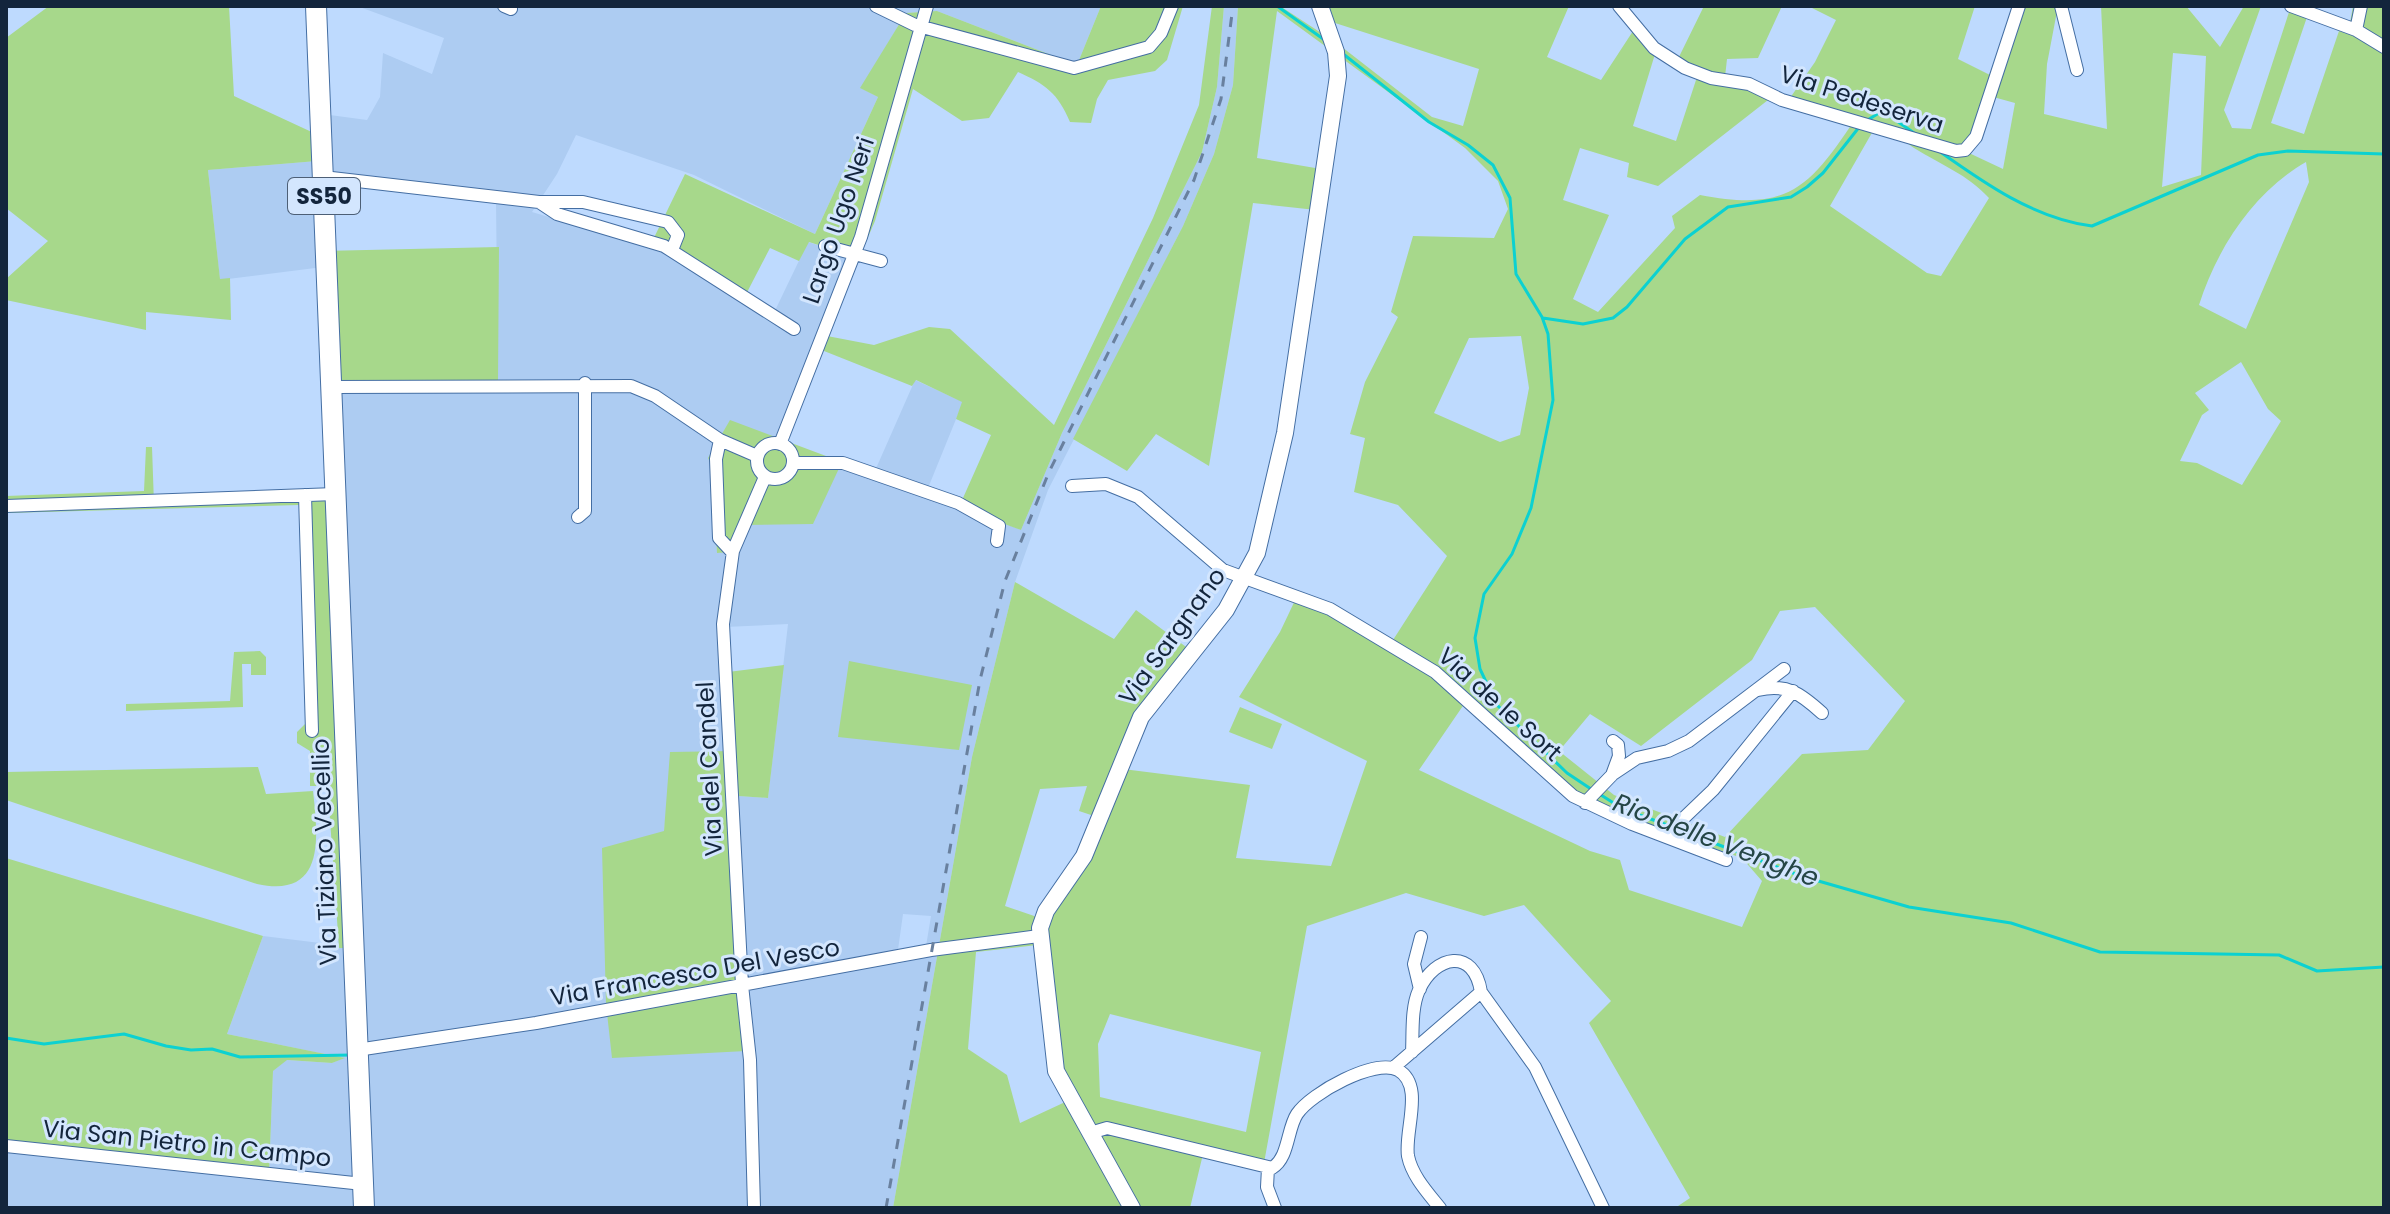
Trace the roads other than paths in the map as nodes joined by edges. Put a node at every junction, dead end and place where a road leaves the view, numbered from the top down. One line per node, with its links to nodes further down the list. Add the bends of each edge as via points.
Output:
1 (316, 6): 15 (main road, Via Tiziano Vecellio / SS50)
2 (876, 6): 11 (street)
3 (927, 6): 11 (street, Largo Ugo Neri)
4 (1172, 6): 11 (street, via 1149,47 1074,68)
5 (1619, 6): 6 (street, Via Pedeserva, via 1654,48 1703,76 1749,84 1782,100 1961,151 1973,142)
6 (2019, 6)
7 (2061, 6): 14 (street)
8 (2291, 6): 12 (street)
9 (2361, 6): 12 (street)
10 (1322, 9): 38 (street, Via Sargnano, via 1335,47 1334,108 1285,433 1261,540)
11 (922, 26): 19 (street, Largo Ugo Neri)
12 (2356, 30): 13 (street)
13 (2384, 47)
14 (2077, 70)
15 (323, 177): 16 (street); 23 (main road, Via Tiziano Vecellio / SS50)
16 (539, 202): 18 (street, via 557,214); 18 (street, via 583,202 668,222 678,235)
17 (825, 246): 19 (street)
18 (672, 250): 21 (street)
19 (855, 254): 20 (street); 25 (street, Largo Ugo Neri)
20 (881, 261)
21 (794, 329)
22 (585, 383): 23 (street); 24 (street, via 648,393); 27 (street)
23 (331, 387): 32 (main road, Via Tiziano Vecellio)
24 (720, 440): 28 (street); 37 (street, Via del Candel, via 719,538)
25 (780, 444): 28 (street, via 769,444); 29 (street)
26 (570, 454): 27 (street)
27 (585, 454): 35 (street, via 585,511)
28 (757, 456): 30 (street)
29 (793, 463): 30 (street, via 785,476); 36 (street, via 843,463 958,503 999,526)
30 (765, 477): 37 (street, Via del Candel)
31 (1072, 486): 38 (street, Via de le Sort, via 1106,484 1138,497 1212,563)
32 (335, 494): 33 (street); 54 (main road, Via Tiziano Vecellio)
33 (305, 495): 34 (street); 43 (street, Via Tiziano Vecellio)
34 (6, 506)
35 (578, 517)
36 (997, 541)
37 (732, 552): 51 (street, Via del Candel, via 723,624)
38 (1245, 579): 46 (street, Via de le Sort, via 1330,609 1435,672 1558,786); 49 (street, Via Sargnano, via 1141,717 1084,856 1046,911)
39 (1784, 669): 41 (street)
40 (1793, 691): 41 (street, via 1784,687); 42 (street); 47 (street, via 1713,790)
41 (1754, 692): 45 (street, via 1689,741 1637,758)
42 (1822, 713)
43 (312, 731)
44 (1613, 741): 45 (street, via 1619,756)
45 (1612, 775): 46 (street)
46 (1589, 799): 47 (street, Via de le Sort, via 1632,824)
47 (1668, 833): 48 (street, Via de le Sort)
48 (1726, 860)
49 (1039, 936): 51 (street, Via Francesco Del Vesco); 57 (street, Via Sargnano, via 1052,1058)
50 (1421, 937): 52 (street, via 1414,964)
51 (742, 985): 54 (street, Via Francesco Del Vesco); 62 (street, Via del Candel)
52 (1420, 989): 53 (street, via 1439,968 1460,960 1476,971); 55 (street)
53 (1481, 992): 55 (street); 66 (street, via 1535,1067)
54 (357, 1050): 60 (main road, Via Tiziano Vecellio)
55 (1412, 1052): 56 (street)
56 (1393, 1068): 59 (street, via 1374,1067 1304,1104 1291,1124 1280,1162); 65 (street, via 1412,1088 1412,1167)
57 (1090, 1133): 59 (street, via 1107,1128); 63 (street, Via Sargnano)
58 (6, 1146): 60 (street, Via San Pietro in Campo)
59 (1268, 1168): 64 (street, via 1267,1187)
60 (363, 1184): 61 (main road, Via Tiziano Vecellio)
61 (364, 1208)
62 (754, 1208)
63 (1132, 1208)
64 (1275, 1208)
65 (1440, 1208)
66 (1603, 1208)

